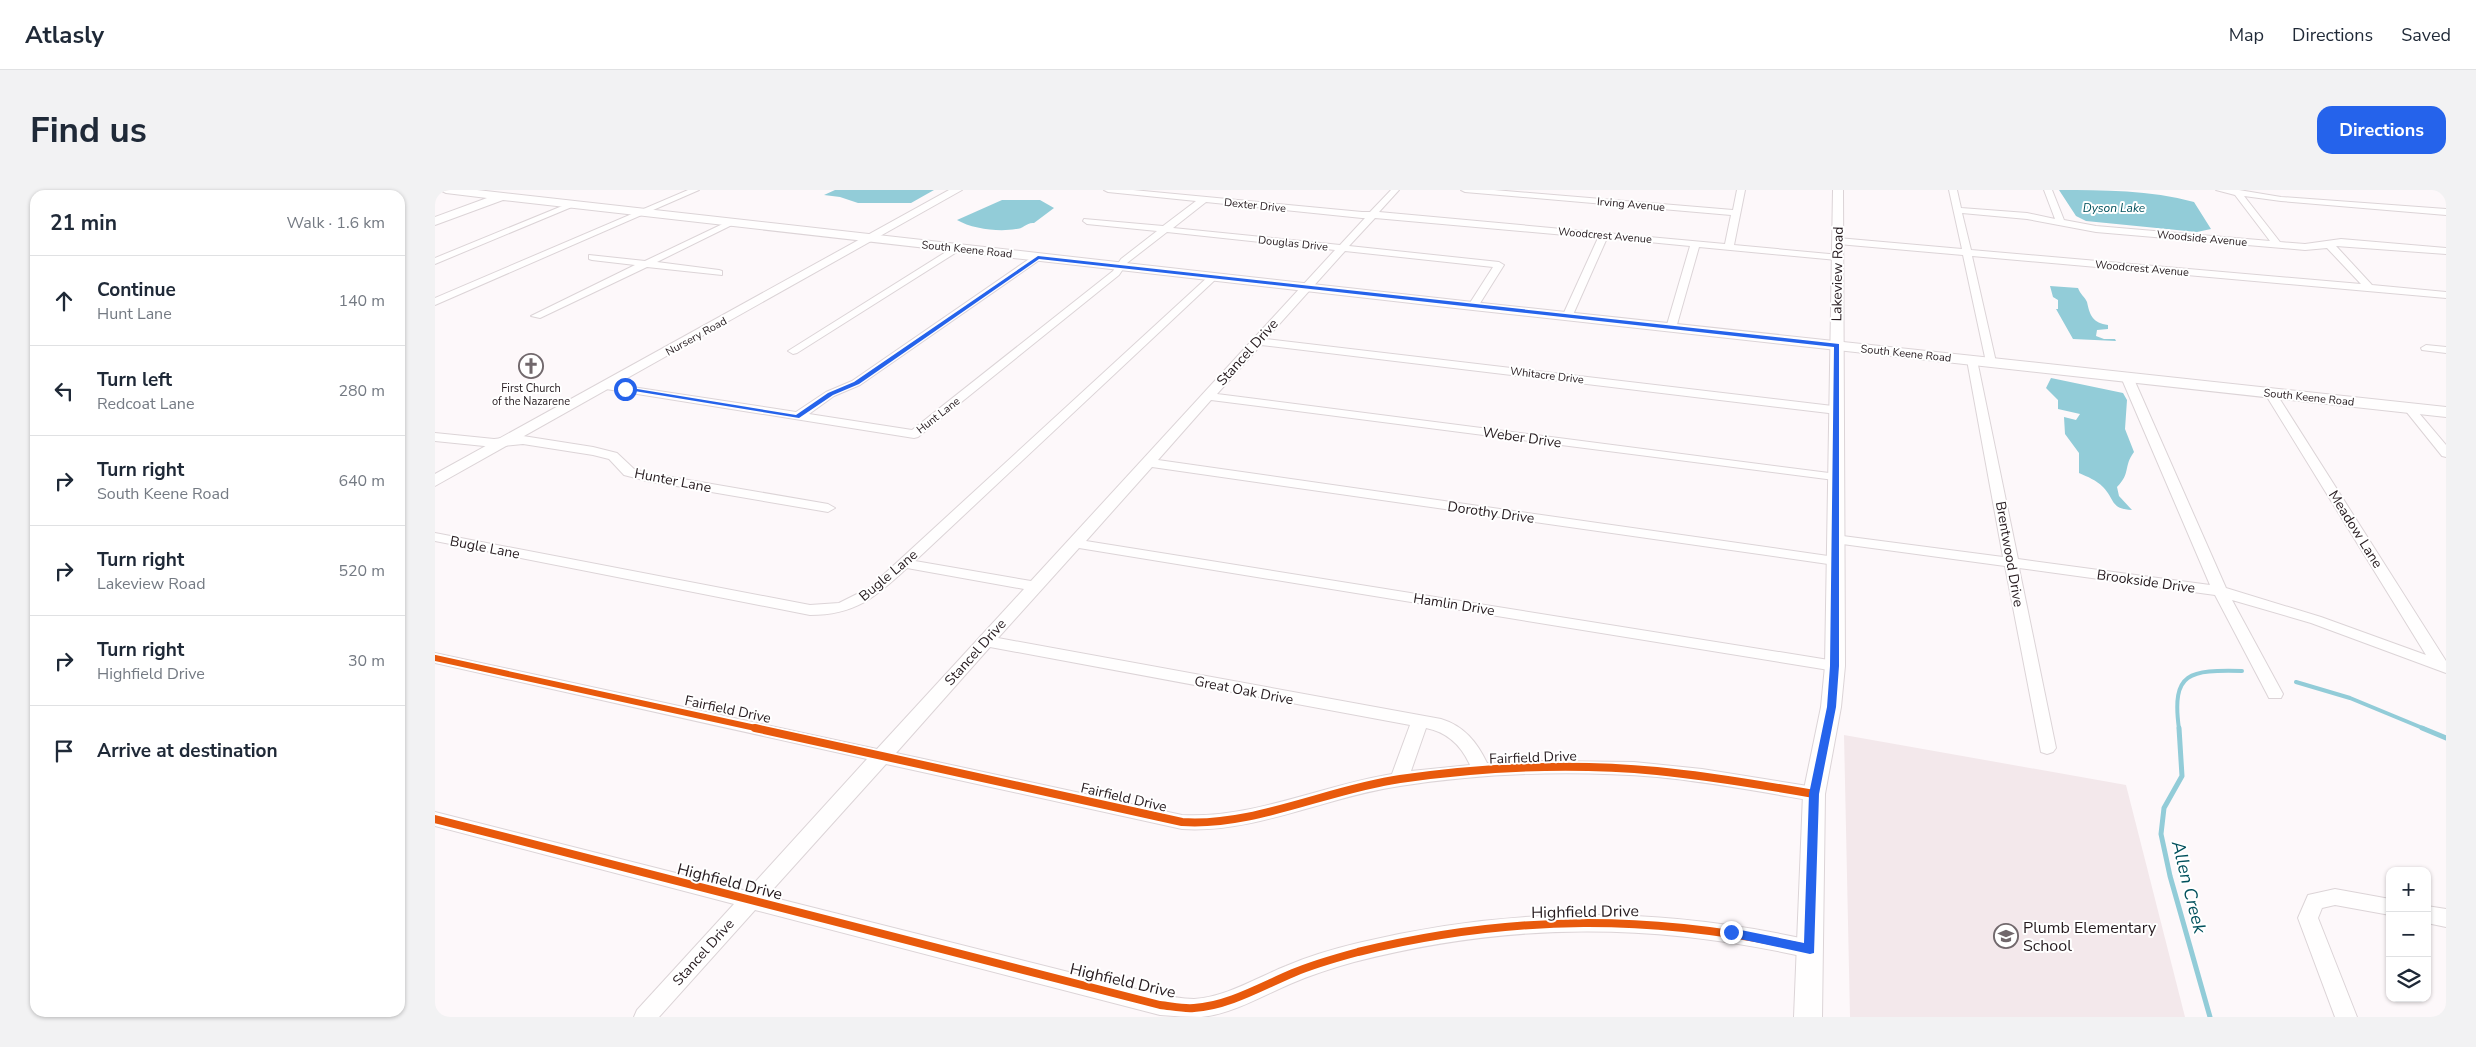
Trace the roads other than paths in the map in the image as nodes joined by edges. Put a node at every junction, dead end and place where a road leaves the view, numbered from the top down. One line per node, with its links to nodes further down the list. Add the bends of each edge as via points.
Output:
1 (446, 190): 14 (main road, South Keene Road)
2 (518, 190): 14 (main road)
3 (695, 190): 18 (street)
4 (957, 190): 28 (street, Nursery Road)
5 (1108, 190): 15 (street, Dexter Drive)
6 (1395, 190): 21 (street, Stancel Drive)
7 (1465, 190): 20 (street, Irving Avenue)
8 (1741, 190): 20 (street)
9 (1838, 190): 29 (street, Lakeview Road)
10 (1953, 190): 17 (street)
11 (2048, 190): 25 (street)
12 (2220, 190): 13 (street)
13 (2236, 192): 19 (street, via 2281,199); 32 (street)
14 (502, 196): 16 (main road, South Keene Road); 22 (main road)
15 (1203, 200): 21 (street, Dexter Drive); 26 (street, Hunt Lane)
16 (575, 204): 18 (main road, South Keene Road); 41 (street)
17 (1957, 210): 25 (street, Woodside Avenue, via 2027,216); 37 (street)
18 (643, 212): 24 (main road, South Keene Road); 49 (street)
19 (2446, 212)
20 (1736, 214): 33 (street)
21 (1372, 215): 27 (street, Woodcrest Avenue); 35 (street, Stancel Drive)
22 (435, 221)
23 (1087, 221): 26 (street, Douglas Drive)
24 (734, 222): 28 (main road, South Keene Road); 42 (street)
25 (2061, 223): 32 (street, Woodside Avenue, via 2096,230)
26 (1165, 230): 35 (street, Douglas Drive); 43 (street, Hunt Lane, via 1124,261)
27 (1604, 235): 30 (street, Woodcrest Avenue); 52 (street)
28 (871, 238): 34 (main road, South Keene Road); 62 (street, Nursery Road)
29 (1838, 241): 37 (street, Woodcrest Avenue); 39 (street, Lakeview Road)
30 (1695, 244): 33 (street, Woodcrest Avenue); 53 (street)
31 (2329, 244): 32 (street, Woodside Avenue, via 2316,247); 36 (street, Woodside Avenue, via 2341,242); 47 (street)
32 (2278, 245)
33 (1729, 247): 39 (street, Woodcrest Avenue)
34 (957, 248): 40 (main road, South Keene Road); 57 (street)
35 (1342, 248): 46 (street, Stancel Drive); 50 (street, Douglas Drive, via 1499,264)
36 (2446, 251)
37 (1967, 252): 47 (street, Woodcrest Avenue); 60 (street)
38 (592, 257): 42 (street)
39 (1837, 257): 55 (street, Lakeview Road)
40 (1038, 258): 43 (main road, South Keene Road); 68 (street, via 856,383 830,394)
41 (435, 261)
42 (646, 264): 44 (street); 51 (street)
43 (1121, 267): 45 (main road, South Keene Road); 68 (street, Hunt Lane, via 914,434)
44 (719, 273)
45 (1213, 277): 46 (main road, South Keene Road); 80 (street, Bugle Lane)
46 (1306, 288): 50 (main road, South Keene Road); 54 (street, Stancel Drive)
47 (2369, 288): 48 (street, Woodcrest Avenue)
48 (2446, 295)
49 (435, 302)
50 (1473, 306): 52 (main road, South Keene Road)
51 (536, 316)
52 (1567, 316): 53 (main road, South Keene Road)
53 (1671, 328): 55 (main road, South Keene Road)
54 (1258, 341): 64 (street, Stancel Drive); 66 (street, Whitacre Drive)
55 (1837, 345): 59 (main road, South Keene Road); 66 (street, Lakeview Road)
56 (2426, 348): 58 (street)
57 (793, 350)
58 (2446, 350)
59 (1972, 360): 60 (main road, South Keene Road); 81 (street, Brentwood Drive)
60 (1991, 362): 61 (main road, South Keene Road)
61 (2127, 377): 63 (main road, South Keene Road); 83 (street)
62 (606, 386): 68 (street, Hunt Lane); 70 (street, Nursery Road)
63 (2270, 392): 65 (main road, South Keene Road); 87 (street, Meadow Lane)
64 (1208, 396): 72 (street, Stancel Drive); 73 (street, Weber Drive)
65 (2409, 408): 67 (main road, South Keene Road); 71 (street)
66 (1837, 410): 73 (street, Lakeview Road)
67 (2446, 412)
68 (797, 417)
69 (435, 437): 70 (street, Hunter Lane, via 494,443)
70 (508, 441): 74 (street, Nursery Road); 75 (street, Hunter Lane, via 523,440 613,456 629,472 647,477)
71 (2446, 453)
72 (1147, 462): 78 (street, Stancel Drive); 79 (street, Dorothy Drive)
73 (1837, 478): 77 (street, Lakeview Road)
74 (435, 481)
75 (828, 508)
76 (435, 537): 80 (street, Bugle Lane, via 810,610 827,610 860,601)
77 (1835, 539): 79 (street, Lakeview Road); 81 (street, Brookside Drive)
78 (1074, 542): 82 (street, Stancel Drive); 86 (street, Hamlin Drive)
79 (1835, 561): 86 (street, Lakeview Road)
80 (904, 563): 82 (street)
81 (2012, 563): 83 (street, Brookside Drive); 90 (street, Brentwood Drive)
82 (1035, 586): 84 (street, Stancel Drive)
83 (2220, 591): 87 (street, Brookside Drive, via 2316,620); 88 (street)
84 (985, 642): 89 (street, Great Oak Drive); 91 (street, Stancel Drive)
85 (435, 658): 91 (street, Fairfield Drive)
86 (1835, 666): 94 (street, Lakeview Road, via 1831,707)
87 (2444, 667)
88 (2275, 694)
89 (1419, 723): 92 (street, Great Oak Drive, via 1441,725 1461,735); 93 (street)
90 (2047, 748)
91 (882, 756): 93 (street, Fairfield Drive, via 1206,825); 96 (street, Stancel Drive)
92 (1481, 771): 93 (street, Fairfield Drive); 94 (street, Fairfield Drive, via 1553,767 1635,769 1726,779)
93 (1399, 779)
94 (1814, 794): 100 (street, Lakeview Road)
95 (435, 819): 96 (street, Highfield Drive)
96 (749, 900): 100 (street, Highfield Drive, via 1160,1005 1196,1008 1227,1000 1307,967 1385,945 1456,932 1531,924 1613,922 1681,926 1731,932); 101 (street, Stancel Drive)
97 (2386, 906): 103 (street, via 2335,897 2315,901 2308,918)
98 (2431, 915): 99 (street)
99 (2446, 918)
100 (1810, 949): 102 (street, Lakeview Road)
101 (645, 1017)
102 (1808, 1017)
103 (2346, 1017)

